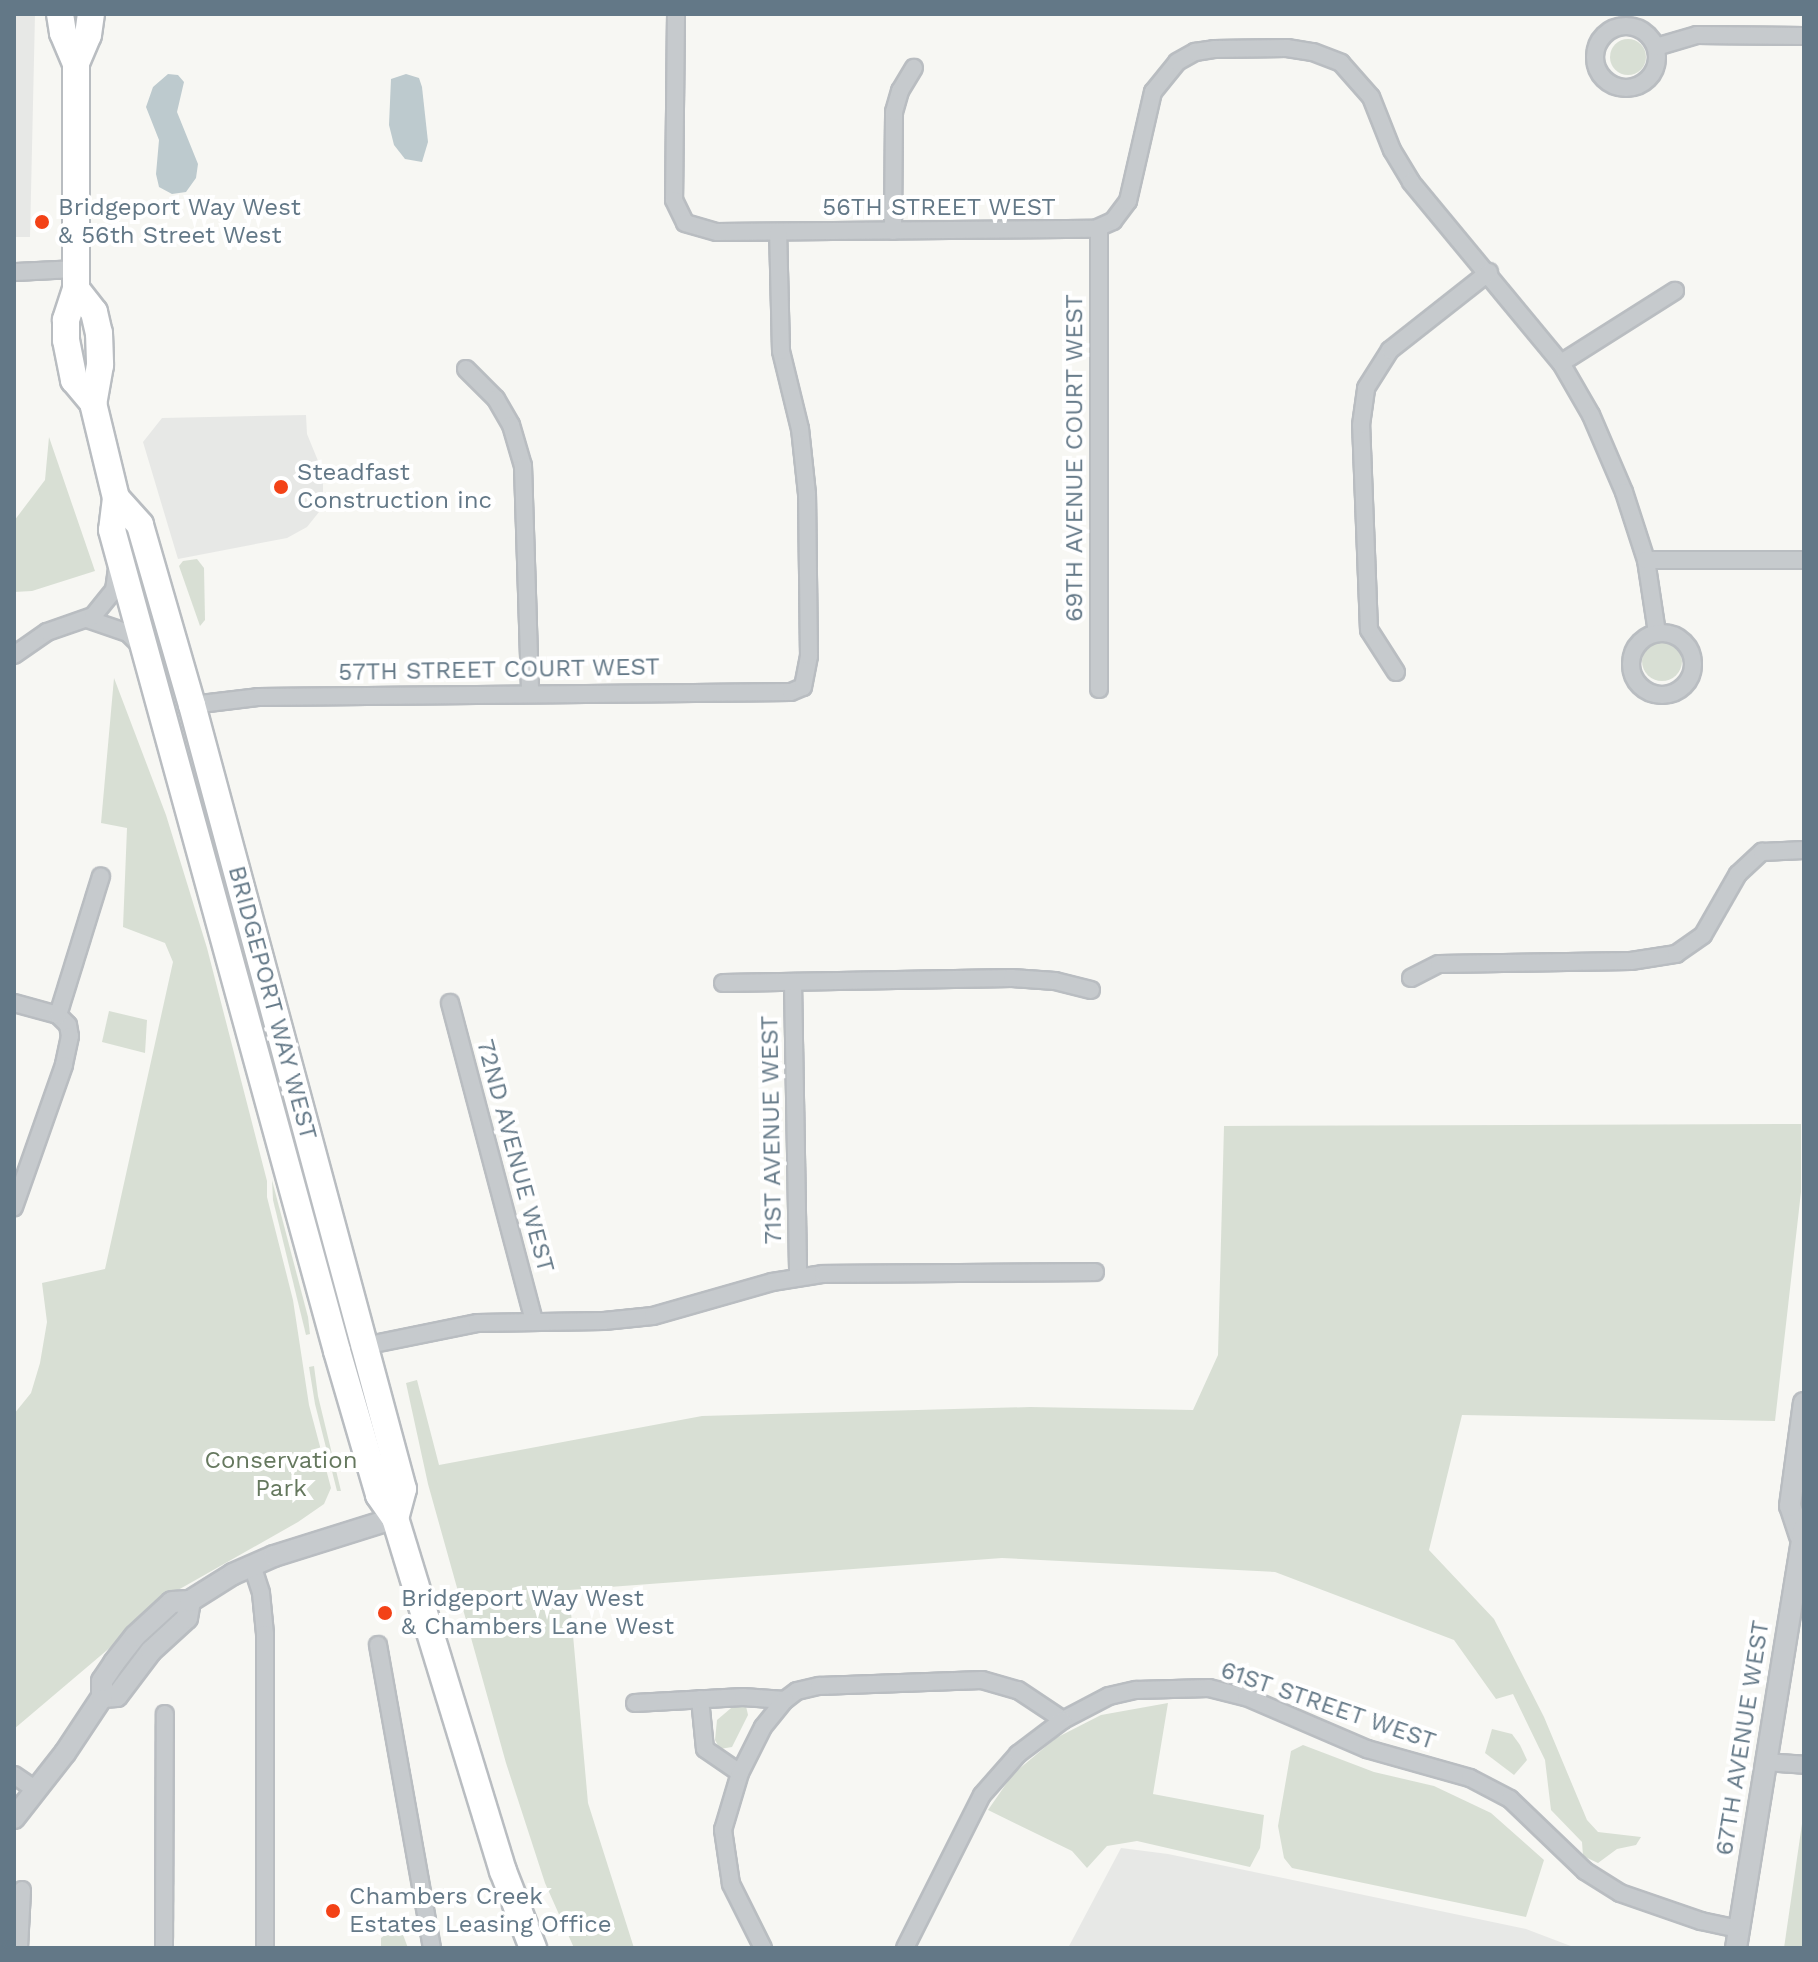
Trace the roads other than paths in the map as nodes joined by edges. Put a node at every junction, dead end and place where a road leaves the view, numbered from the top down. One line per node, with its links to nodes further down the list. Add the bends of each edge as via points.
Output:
1 (60, 14): 6 (main road)
2 (91, 14): 6 (main road)
3 (676, 14): 10 (street, 56TH STREET WEST, via 677,212 685,223 709,231)
4 (1804, 36): 5 (street, via 1697,35)
5 (1656, 47)
6 (76, 63): 13 (main road)
7 (914, 68): 9 (street, via 894,112)
8 (1099, 228): 9 (street, 56TH STREET WEST); 12 (street, via 1119,216 1128,201 1153,92 1169,69 1204,50 1301,50 1341,63 1365,87 1411,182); 26 (street, 69TH AVENUE COURT WEST)
9 (893, 231): 10 (street, 56TH STREET WEST)
10 (778, 232): 27 (street, 57TH STREET COURT WEST, via 781,351 802,441 808,555 805,684 791,692)
11 (14, 272): 13 (street)
12 (1489, 272): 15 (street); 25 (street, via 1390,350 1366,388 1361,425 1369,630)
13 (76, 279): 17 (main road, BRIDGEPORT WAY WEST, via 99,333 93,403)
14 (1675, 291): 15 (street)
15 (1561, 363): 19 (street, via 1608,453)
16 (466, 369): 27 (street, via 496,399 511,425 523,466)
17 (116, 498): 18 (main road, BRIDGEPORT WAY WEST, via 112,530); 28 (main road, BRIDGEPORT WAY WEST, via 140,525)
18 (119, 554): 21 (street, via 114,590); 23 (main road, BRIDGEPORT WAY WEST)
19 (1646, 560): 20 (street); 22 (street)
20 (1804, 560)
21 (87, 619): 23 (street, via 128,633); 24 (street, via 47,632)
22 (1657, 633)
23 (145, 652): 28 (main road); 29 (main road, BRIDGEPORT WAY WEST)
24 (14, 655)
25 (1396, 672)
26 (1099, 689)
27 (530, 693): 28 (street, 57TH STREET COURT WEST, via 258,697)
28 (192, 705): 29 (main road, via 184,731); 43 (main road, BRIDGEPORT WAY WEST)
29 (192, 823): 44 (main road, BRIDGEPORT WAY WEST)
30 (1804, 850): 32 (street, via 1762,852 1738,874 1703,935 1676,954 1631,961 1439,964)
31 (101, 876): 38 (street)
32 (1411, 978)
33 (793, 982): 34 (street); 35 (street, via 1012,978); 41 (street, 71ST AVENUE WEST)
34 (723, 983)
35 (1091, 990)
36 (14, 1003): 38 (street)
37 (450, 1003): 42 (street, 72ND AVENUE WEST)
38 (58, 1015): 39 (street, via 68,1025 68,1051)
39 (14, 1207)
40 (1095, 1272): 41 (street)
41 (798, 1277): 42 (street, via 653,1316)
42 (534, 1321): 43 (street, via 441,1328)
43 (364, 1346): 44 (street); 46 (main road, BRIDGEPORT WAY WEST, via 403,1489)
44 (337, 1351): 46 (main road, BRIDGEPORT WAY WEST, via 379,1495)
45 (1804, 1403): 47 (street, 67TH AVENUE WEST, via 1790,1506)
46 (395, 1518): 48 (street); 67 (main road, BRIDGEPORT WAY WEST, via 490,1832)
47 (1802, 1532): 55 (street, 67TH AVENUE WEST)
48 (252, 1565): 59 (street, via 190,1601 187,1618 151,1651 117,1696 102,1697); 65 (street, via 265,1634)
49 (378, 1645): 66 (street)
50 (700, 1699): 51 (street); 52 (street); 57 (street, via 705,1749)
51 (785, 1700): 54 (street, via 819,1686 982,1680 1018,1690); 57 (street, via 763,1727)
52 (635, 1703)
53 (165, 1714): 64 (street)
54 (1063, 1720): 62 (street, 61ST STREET WEST, via 1109,1696 1153,1687 1209,1688 1246,1697 1367,1749 1480,1782 1510,1799 1585,1871 1614,1890); 69 (street, via 1018,1754 982,1795)
55 (1765, 1762): 56 (street); 62 (street, 67TH AVENUE WEST)
56 (1804, 1765)
57 (740, 1773): 68 (street, via 725,1815 726,1863)
58 (14, 1775): 59 (street)
59 (36, 1790): 60 (street)
60 (14, 1818)
61 (22, 1890): 63 (street)
62 (1738, 1938)
63 (19, 1948)
64 (164, 1948)
65 (265, 1948)
66 (432, 1948)
67 (533, 1948)
68 (763, 1948)
69 (905, 1948)

